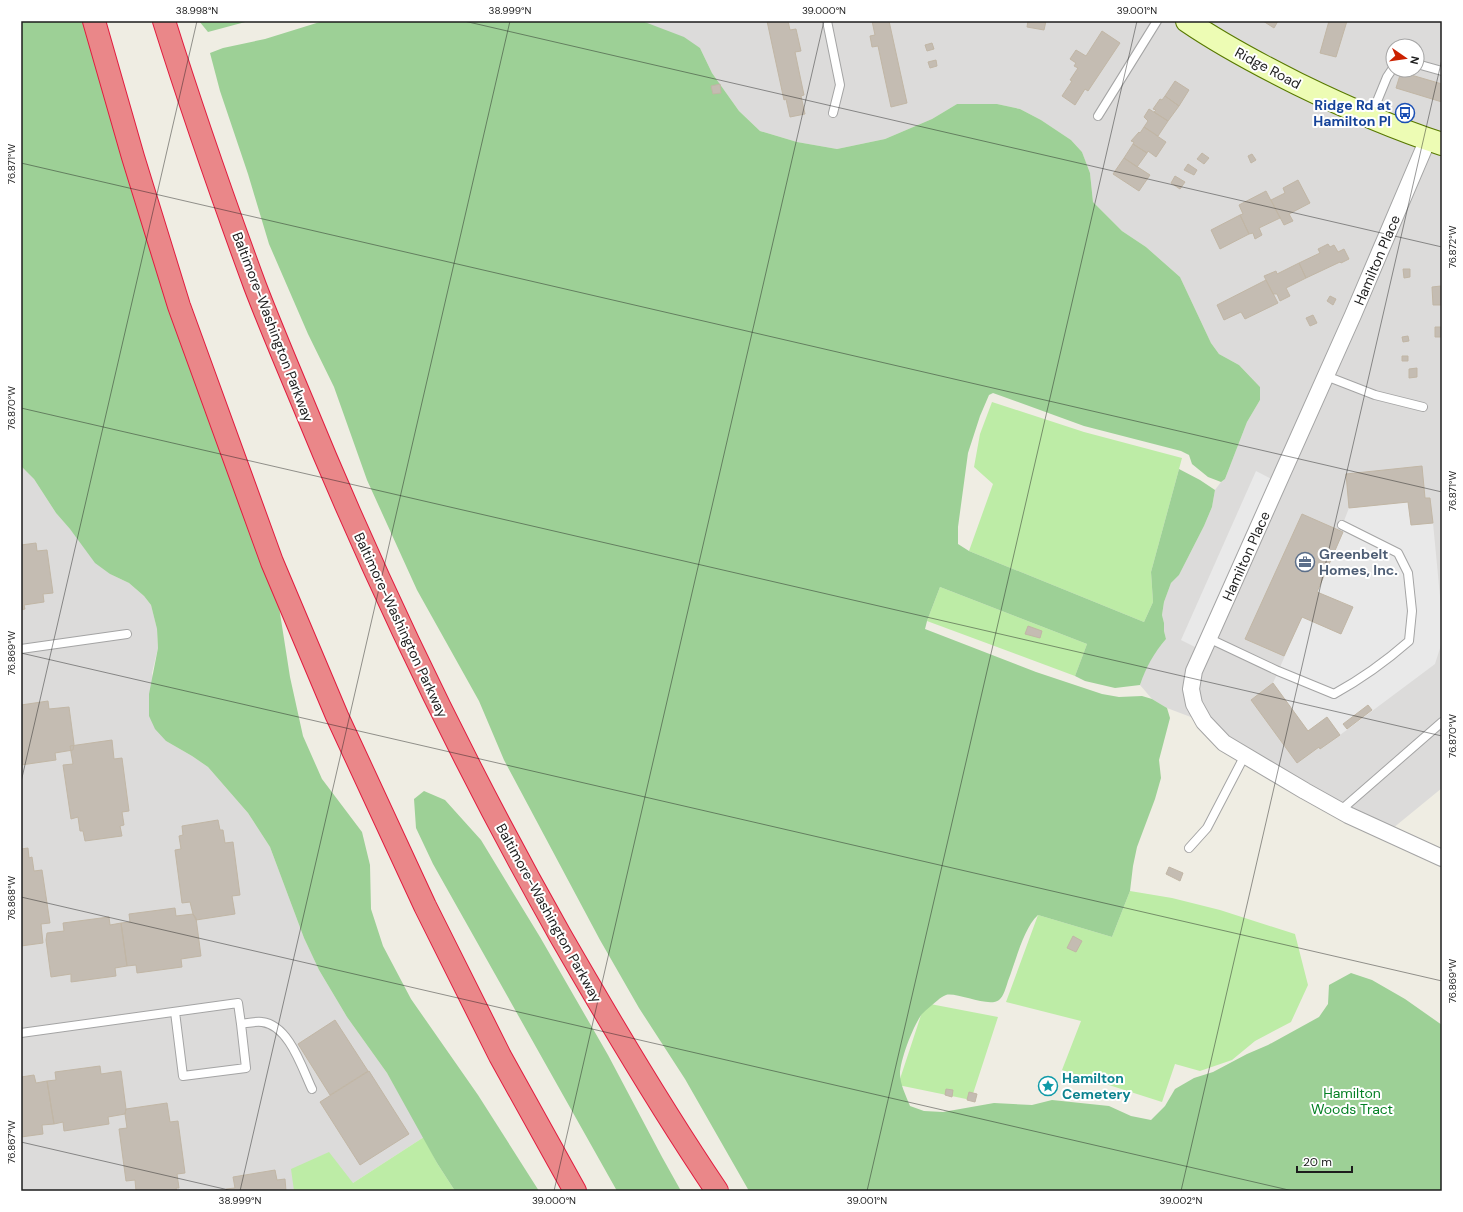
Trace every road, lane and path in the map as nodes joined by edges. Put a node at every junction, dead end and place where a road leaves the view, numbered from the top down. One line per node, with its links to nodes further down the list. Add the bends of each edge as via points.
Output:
1 (94, 21): 28 (highway, via 179,306 272,562 337,716 425,906 500,1056)
2 (164, 21): 29 (highway, Baltimore-Washington Parkway, via 256,289 360,541 429,688 484,796 594,994 684,1142)
3 (827, 21): 9 (lane, via 840,85)
4 (1157, 21): 10 (lane)
5 (1187, 21): 11 (street, Ridge Road, via 1272,72)
6 (1425, 66): 7 (lane)
7 (1442, 71)
8 (1387, 78): 11 (lane)
9 (833, 113)
10 (1098, 116)
11 (1371, 118): 12 (street, Ridge Road)
12 (1435, 141): 13 (street, Hamilton Place)
13 (1326, 376): 14 (lane, via 1375,395); 17 (street, Hamilton Place)
14 (1423, 408)
15 (1342, 525): 17 (lane, via 1398,553 1408,573 1412,611 1409,640 1386,662 1334,694 1278,672)
16 (127, 634): 18 (lane)
17 (1208, 638): 20 (street, Hamilton Place, via 1194,671 1191,689 1194,704 1204,722 1224,743)
18 (21, 649)
19 (1442, 722): 21 (lane)
20 (1245, 755): 21 (street, Hamilton Place); 22 (lane, via 1207,828)
21 (1341, 810): 23 (street, Hamilton Place)
22 (1189, 848)
23 (1442, 858)
24 (176, 1012): 25 (lane, via 238,1003); 25 (lane, via 183,1076 246,1068); 26 (lane)
25 (241, 1024): 27 (lane, via 262,1022 280,1030 287,1038)
26 (21, 1033)
27 (312, 1089)
28 (575, 1191)
29 (717, 1191)

